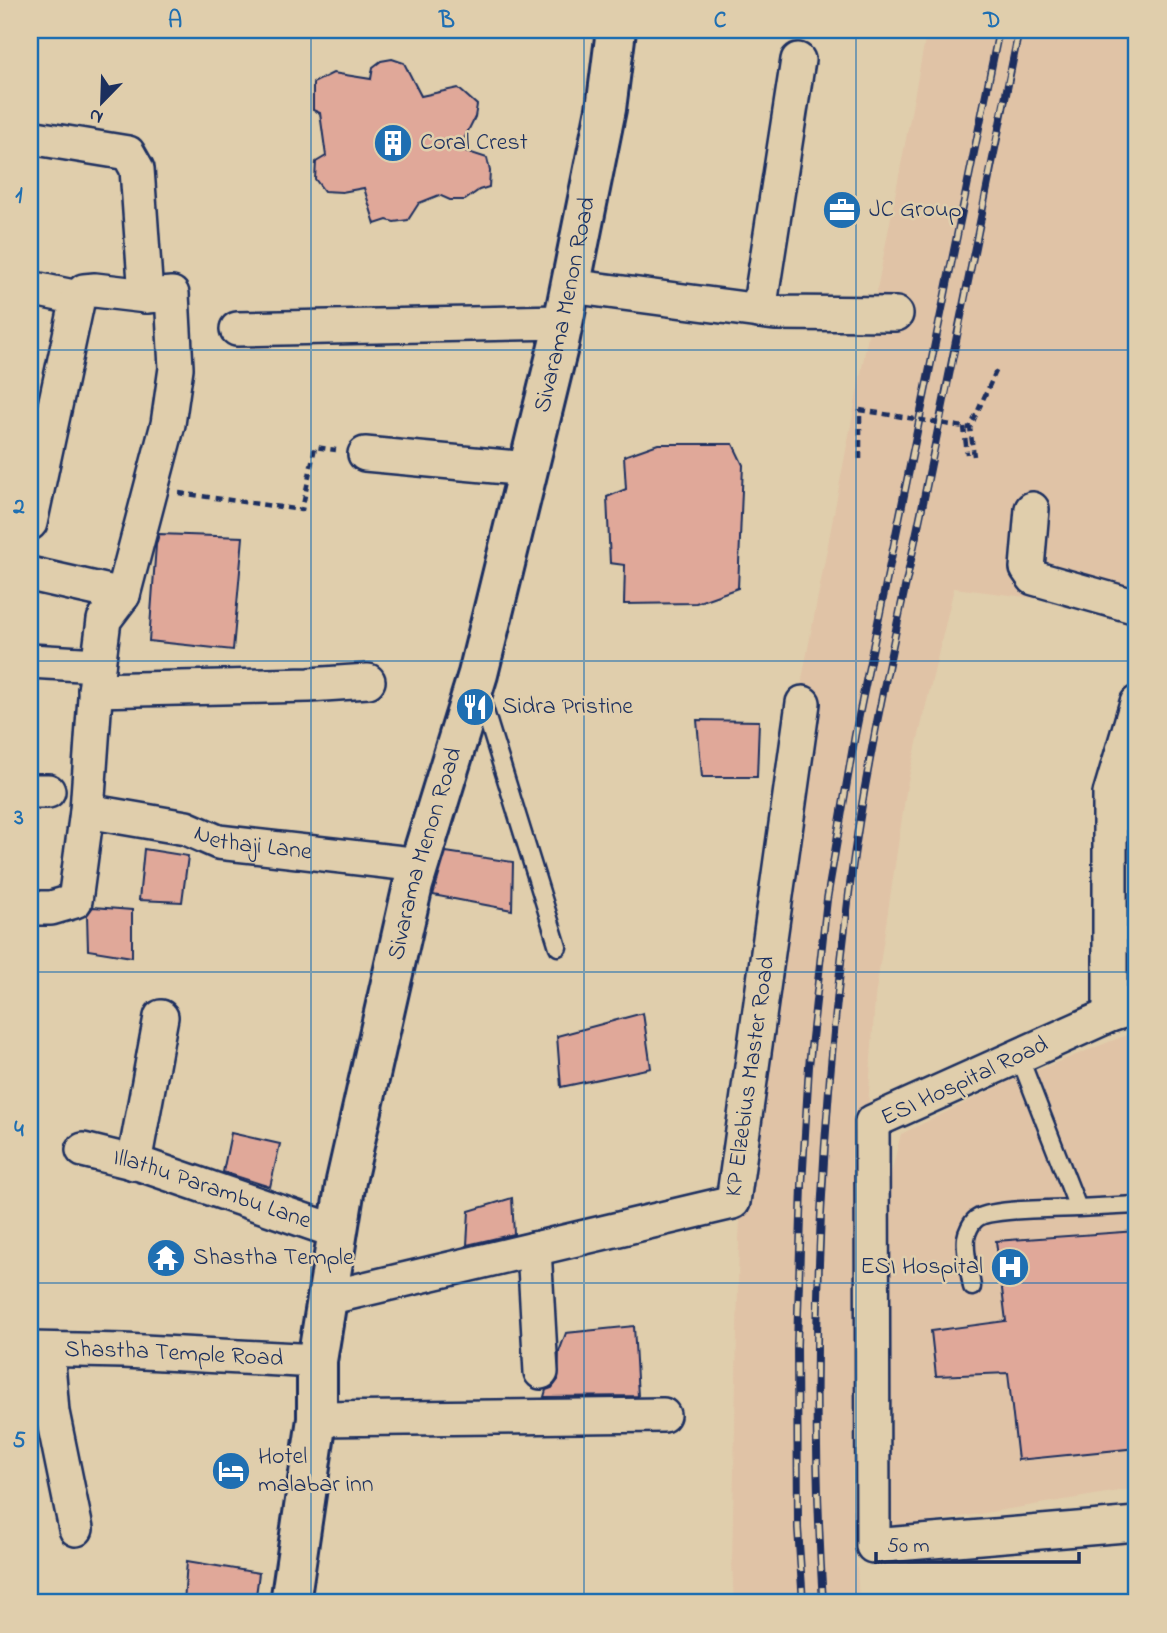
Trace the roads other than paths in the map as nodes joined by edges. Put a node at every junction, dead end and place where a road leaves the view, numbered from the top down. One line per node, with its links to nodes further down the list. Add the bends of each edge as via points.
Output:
1 (616, 30): 7 (street, Sivarama Menon Road, via 606,109)
2 (797, 60): 8 (street)
3 (30, 137): 5 (street, via 128,153 137,169)
4 (30, 288): 6 (street)
5 (146, 296): 6 (street, via 95,290 84,291); 16 (street, via 172,295 176,368 168,424)
6 (78, 298): 14 (street)
7 (567, 304): 8 (street); 10 (street); 12 (street, Sivarama Menon Road)
8 (759, 311): 9 (street)
9 (896, 314)
10 (237, 329)
11 (365, 454): 12 (street)
12 (528, 469): 20 (street, Sivarama Menon Road)
13 (1032, 509): 17 (street, via 1027,568 1034,578)
14 (30, 523)
15 (30, 574): 16 (street)
16 (123, 595): 19 (street, via 104,620)
17 (1137, 607)
18 (30, 661): 19 (street)
19 (97, 677): 21 (street, via 309,685); 24 (street)
20 (476, 680): 25 (street, Sivarama Menon Road); 27 (lane)
21 (368, 681)
22 (803, 703): 36 (street, KP Elzebius Master Road, via 733,1202)
23 (1137, 703): 28 (street, via 1110,794)
24 (87, 811): 25 (street, Nethaji Lane, via 186,828 218,842); 26 (street, via 75,901)
25 (420, 865): 35 (street, Sivarama Menon Road)
26 (30, 908)
27 (558, 947)
28 (1124, 1011): 30 (street, ESI Hospital Road)
29 (161, 1017): 32 (street)
30 (1019, 1056): 34 (lane); 44 (street, ESI Hospital Road, via 872,1122 873,1546)
31 (83, 1150): 32 (street, Illathu Parambu Lane)
32 (134, 1163): 35 (street, Illathu Parambu Lane)
33 (1137, 1205): 34 (lane)
34 (1078, 1208): 37 (lane, via 986,1213 976,1219 966,1240)
35 (338, 1232): 38 (street, Sivarama Menon Road)
36 (534, 1249): 38 (street, KP Elzebius Master Road); 41 (street)
37 (972, 1287)
38 (327, 1298): 40 (street, Sivarama Menon Road)
39 (38, 1349): 40 (street, Shastha Temple Road); 45 (street)
40 (317, 1361): 43 (street, Sivarama Menon Road)
41 (541, 1372)
42 (663, 1416): 43 (street)
43 (317, 1419): 46 (street, Sivarama Menon Road)
44 (1137, 1524)
45 (76, 1529)
46 (290, 1603)

